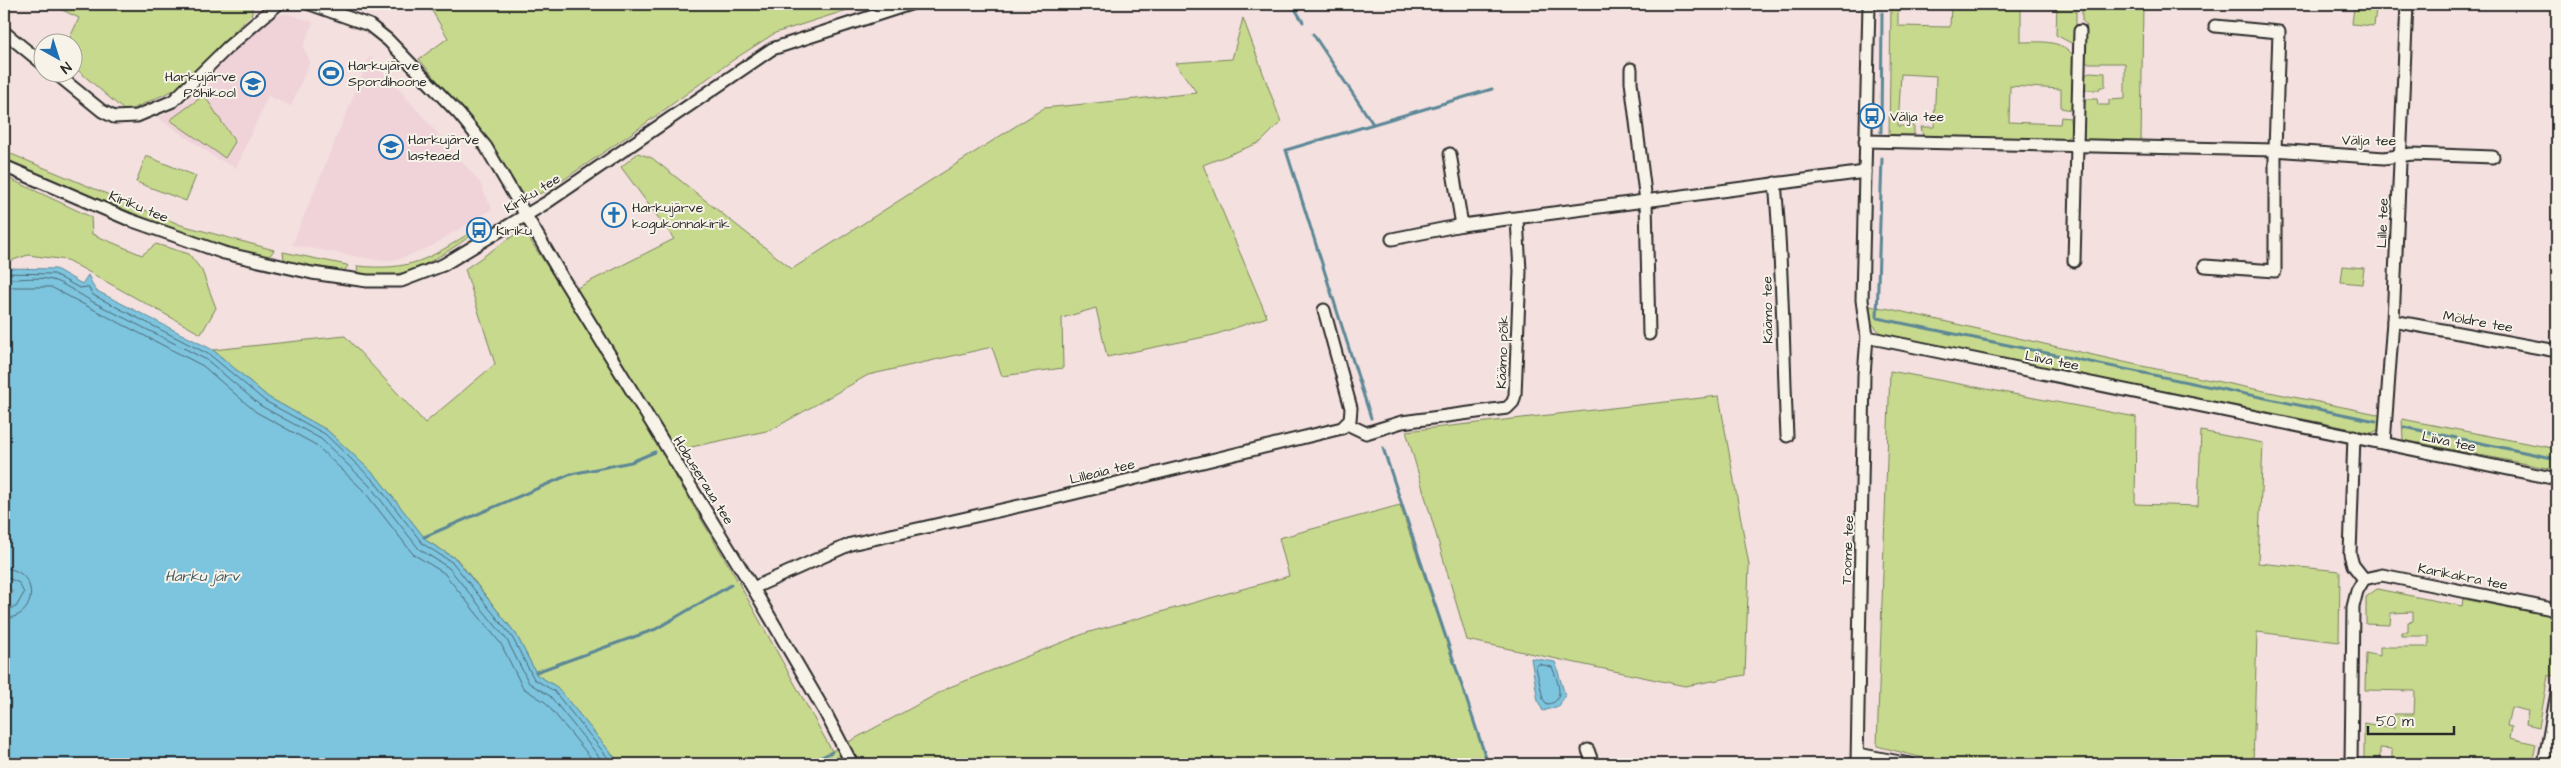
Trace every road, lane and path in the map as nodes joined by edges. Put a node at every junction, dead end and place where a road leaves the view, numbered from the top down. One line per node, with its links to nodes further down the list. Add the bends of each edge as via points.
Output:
1 (278, 4): 11 (street, via 173,101 137,116 114,117)
2 (310, 4): 22 (street, Hobuseraua tee, via 366,22 411,63 472,129)
3 (910, 4): 22 (street, Kiriku tee, via 772,49 610,161)
4 (1869, 4): 12 (street)
5 (2407, 4): 16 (street, Lille tee)
6 (2215, 26): 14 (street, via 2279,32)
7 (4, 32): 9 (street)
8 (2080, 32): 13 (street)
9 (32, 56)
10 (1631, 69): 21 (street)
11 (66, 82)
12 (1865, 141): 13 (street, Välja tee); 19 (street)
13 (2076, 144): 14 (street, Välja tee); 26 (street)
14 (2275, 150): 16 (street, Välja tee, via 2384,158); 27 (street, via 2275,271)
15 (1450, 154): 24 (street)
16 (2400, 156): 17 (street, Välja tee); 29 (street, Lille tee)
17 (2493, 157)
18 (4, 166): 22 (street, Kiriku tee, via 190,242 279,267 367,281 401,281 430,272)
19 (1865, 172): 20 (street); 31 (street, via 1862,300)
20 (1775, 183): 21 (street); 34 (street, Käämo tee, via 1781,246)
21 (1646, 201): 23 (street); 30 (street)
22 (526, 214): 39 (street, Hobuseraua tee)
23 (1517, 219): 24 (street); 33 (street, Käämo põik, via 1520,280 1515,396 1511,406 1402,422 1366,433)
24 (1462, 225): 25 (street)
25 (1392, 239)
26 (2074, 261)
27 (2205, 266)
28 (1324, 310): 33 (street, via 1351,408)
29 (2393, 321): 32 (street, Möldre tee); 36 (street, Lille tee)
30 (1649, 334)
31 (1867, 337): 35 (street, Liiva tee); 43 (street, Toome tee)
32 (2557, 351)
33 (1347, 424): 39 (street, Lilleaia tee, via 1336,430 851,544)
34 (1787, 436)
35 (2354, 436): 36 (street, Liiva tee); 38 (street, via 2350,554)
36 (2384, 443): 37 (street, Liiva tee)
37 (2557, 479)
38 (2364, 579): 40 (street, Karikakra tee, via 2382,575); 47 (street, via 2353,607)
39 (753, 588): 44 (street, Hobuseraua tee)
40 (2557, 610)
41 (2557, 693): 48 (street)
42 (1588, 750): 45 (street)
43 (1857, 759): 46 (street)
44 (852, 764)
45 (1593, 764)
46 (1910, 764)
47 (2351, 764)
48 (2544, 764)

